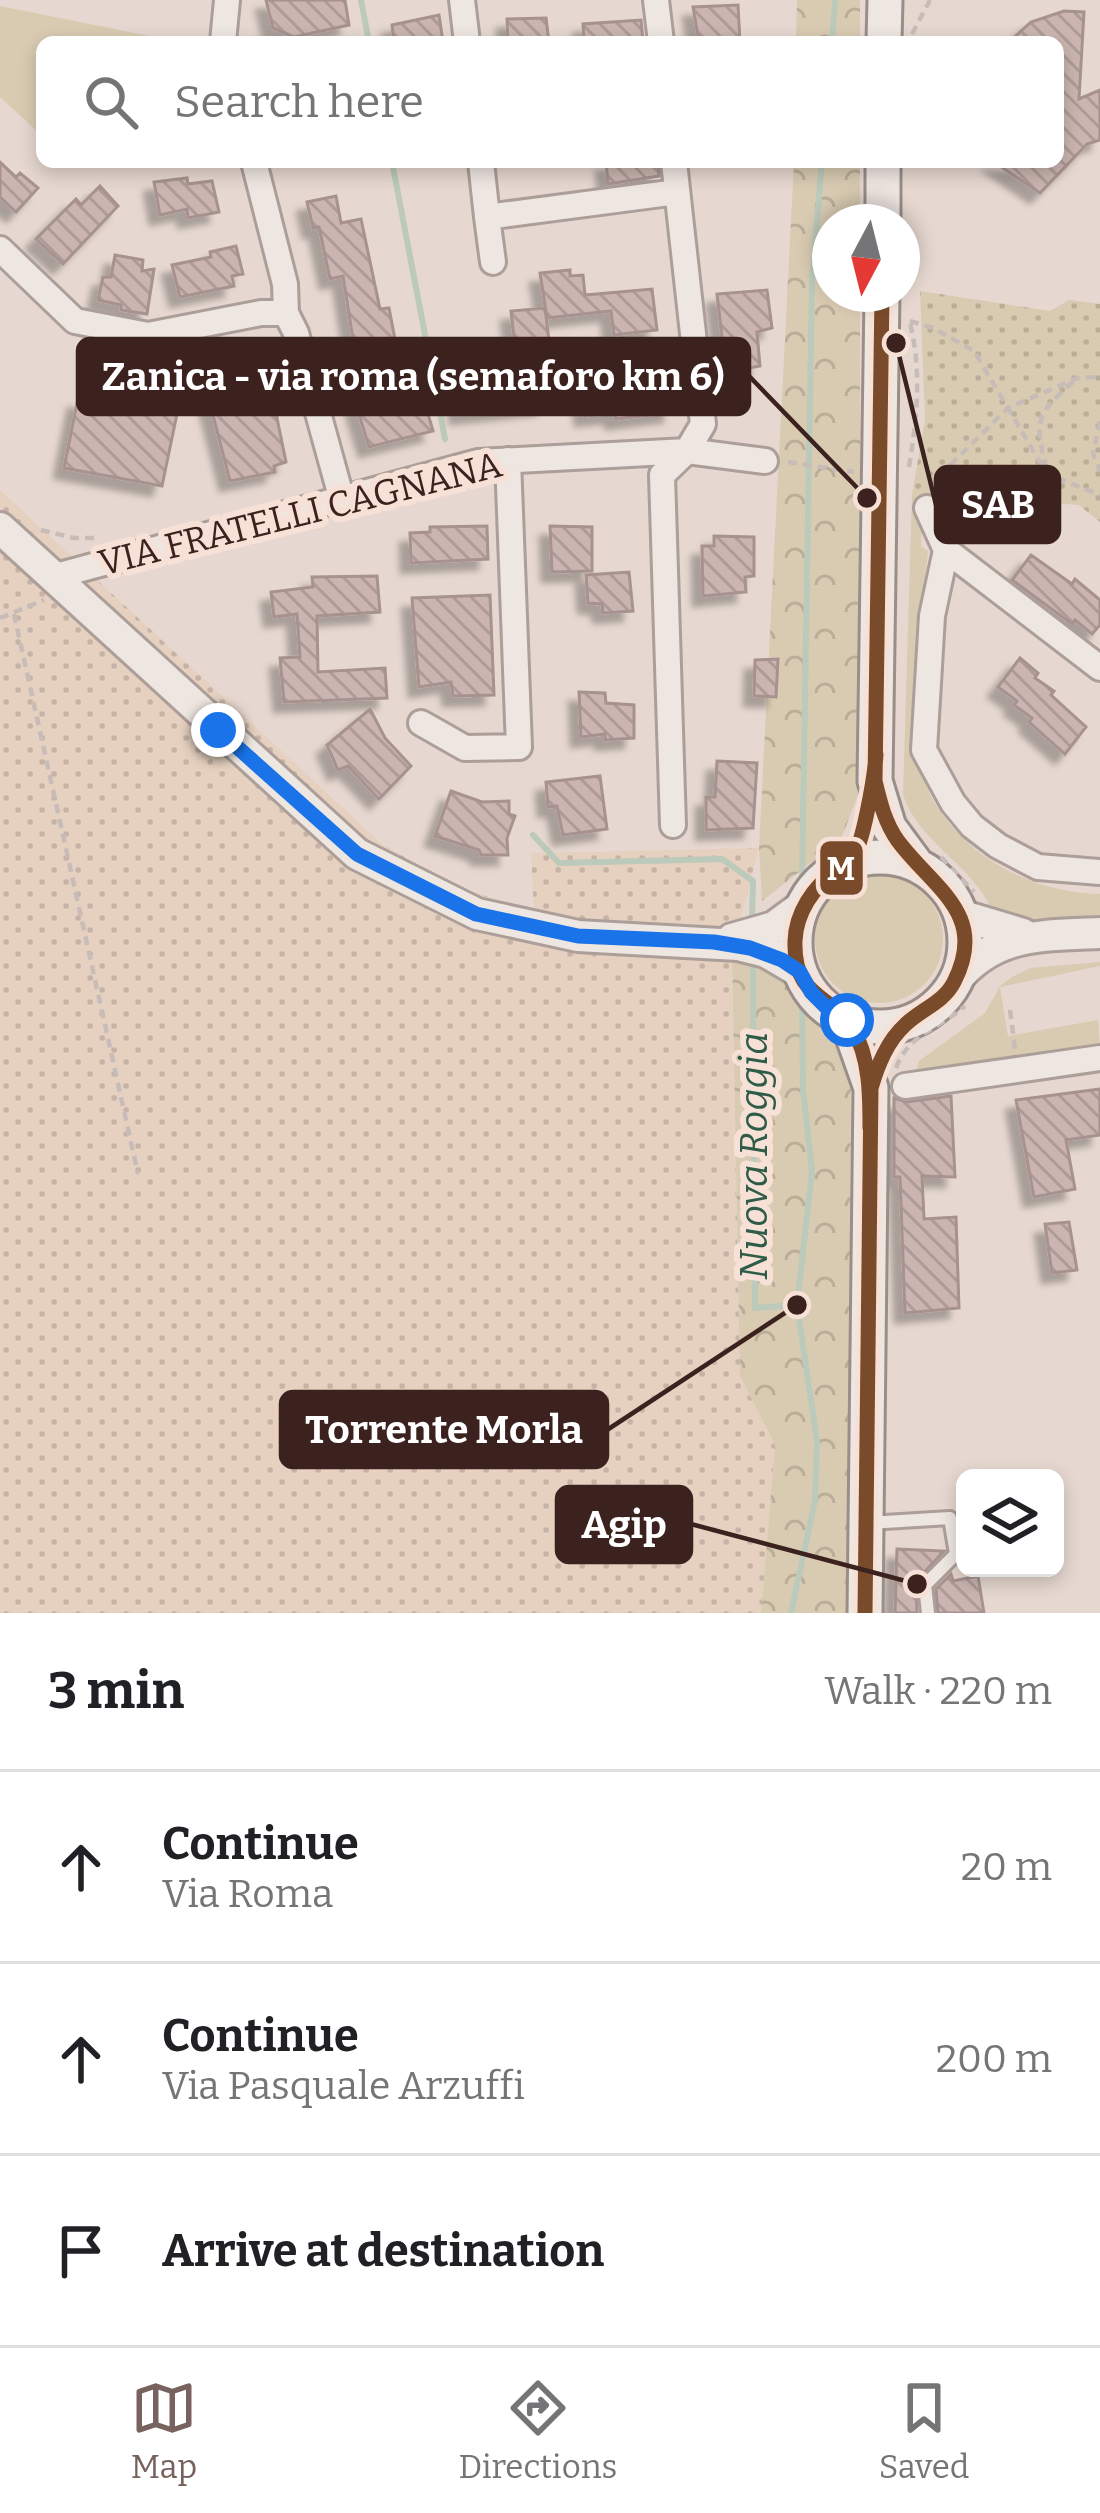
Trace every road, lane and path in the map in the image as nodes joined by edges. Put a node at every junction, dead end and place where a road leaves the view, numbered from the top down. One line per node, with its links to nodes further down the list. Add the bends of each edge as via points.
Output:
1 (227, 0): 6 (street)
2 (462, 0): 7 (street)
3 (656, 0): 8 (street)
4 (884, 0): 9 (main road)
5 (930, 0): 10 (path)
6 (224, 36)
7 (466, 36)
8 (660, 36)
9 (896, 36)
10 (900, 36)
11 (256, 168): 21 (street)
12 (482, 168): 17 (street)
13 (675, 168): 15 (street)
14 (883, 168): 16 (main road)
15 (677, 192): 17 (street); 27 (street, via 703,424)
16 (883, 204)
17 (488, 217): 19 (street)
18 (0, 249): 21 (street, via 75,321 148,335)
19 (493, 262)
20 (882, 312): 43 (main road)
21 (286, 314): 34 (street)
22 (910, 321): 25 (path, via 974,351)
23 (1100, 376): 24 (path)
24 (1077, 378): 25 (path); 31 (path, via 1044,408 1038,435)
25 (1008, 408): 31 (path); 35 (path, via 929,481)
26 (1100, 421): 30 (path, via 1093,454)
27 (687, 451): 28 (street, VIA FRATELLI CAGNANA); 29 (street, VIA FRATELLI CAGNANA); 44 (street, via 662,475)
28 (508, 460): 34 (street, VIA FRATELLI CAGNANA); 42 (street, via 519,747 465,748)
29 (775, 461): 32 (path)
30 (1100, 471)
31 (1047, 474): 33 (path)
32 (868, 475)
33 (1100, 495)
34 (342, 500): 38 (street, VIA FRATELLI CAGNANA)
35 (927, 508): 37 (street)
36 (0, 528): 38 (street)
37 (946, 550): 41 (street); 47 (street, via 932,616 924,750 953,803 998,846 1038,867)
38 (58, 582): 39 (path); 52 (street, via 357,854 476,914 578,936)
39 (14, 614): 40 (path); 62 (path)
40 (0, 618)
41 (1100, 668)
42 (421, 723)
43 (875, 781): 45 (main road); 46 (main road, via 889,827)
44 (673, 825)
45 (852, 862): 46 (main road, via 896,858); 48 (main road, via 831,872)
46 (917, 866): 49 (main road)
47 (1100, 872)
48 (802, 908): 52 (street, via 764,932); 53 (main road)
49 (960, 915): 51 (street); 54 (main road)
50 (1100, 933): 51 (street)
51 (1035, 937): 54 (street, via 993,946)
52 (714, 942): 53 (street, via 766,952)
53 (800, 972): 56 (main road, via 811,992)
54 (955, 980): 57 (main road)
55 (1010, 1010): 59 (path)
56 (847, 1020): 57 (main road); 61 (main road)
57 (908, 1022): 61 (main road)
58 (1100, 1058): 59 (street)
59 (1018, 1072): 60 (street)
60 (905, 1086)
61 (871, 1088): 63 (main road)
62 (138, 1174)
63 (866, 1523): 64 (main road); 65 (lane, via 950,1518 956,1554 925,1585)
64 (865, 1613)
65 (928, 1613)

